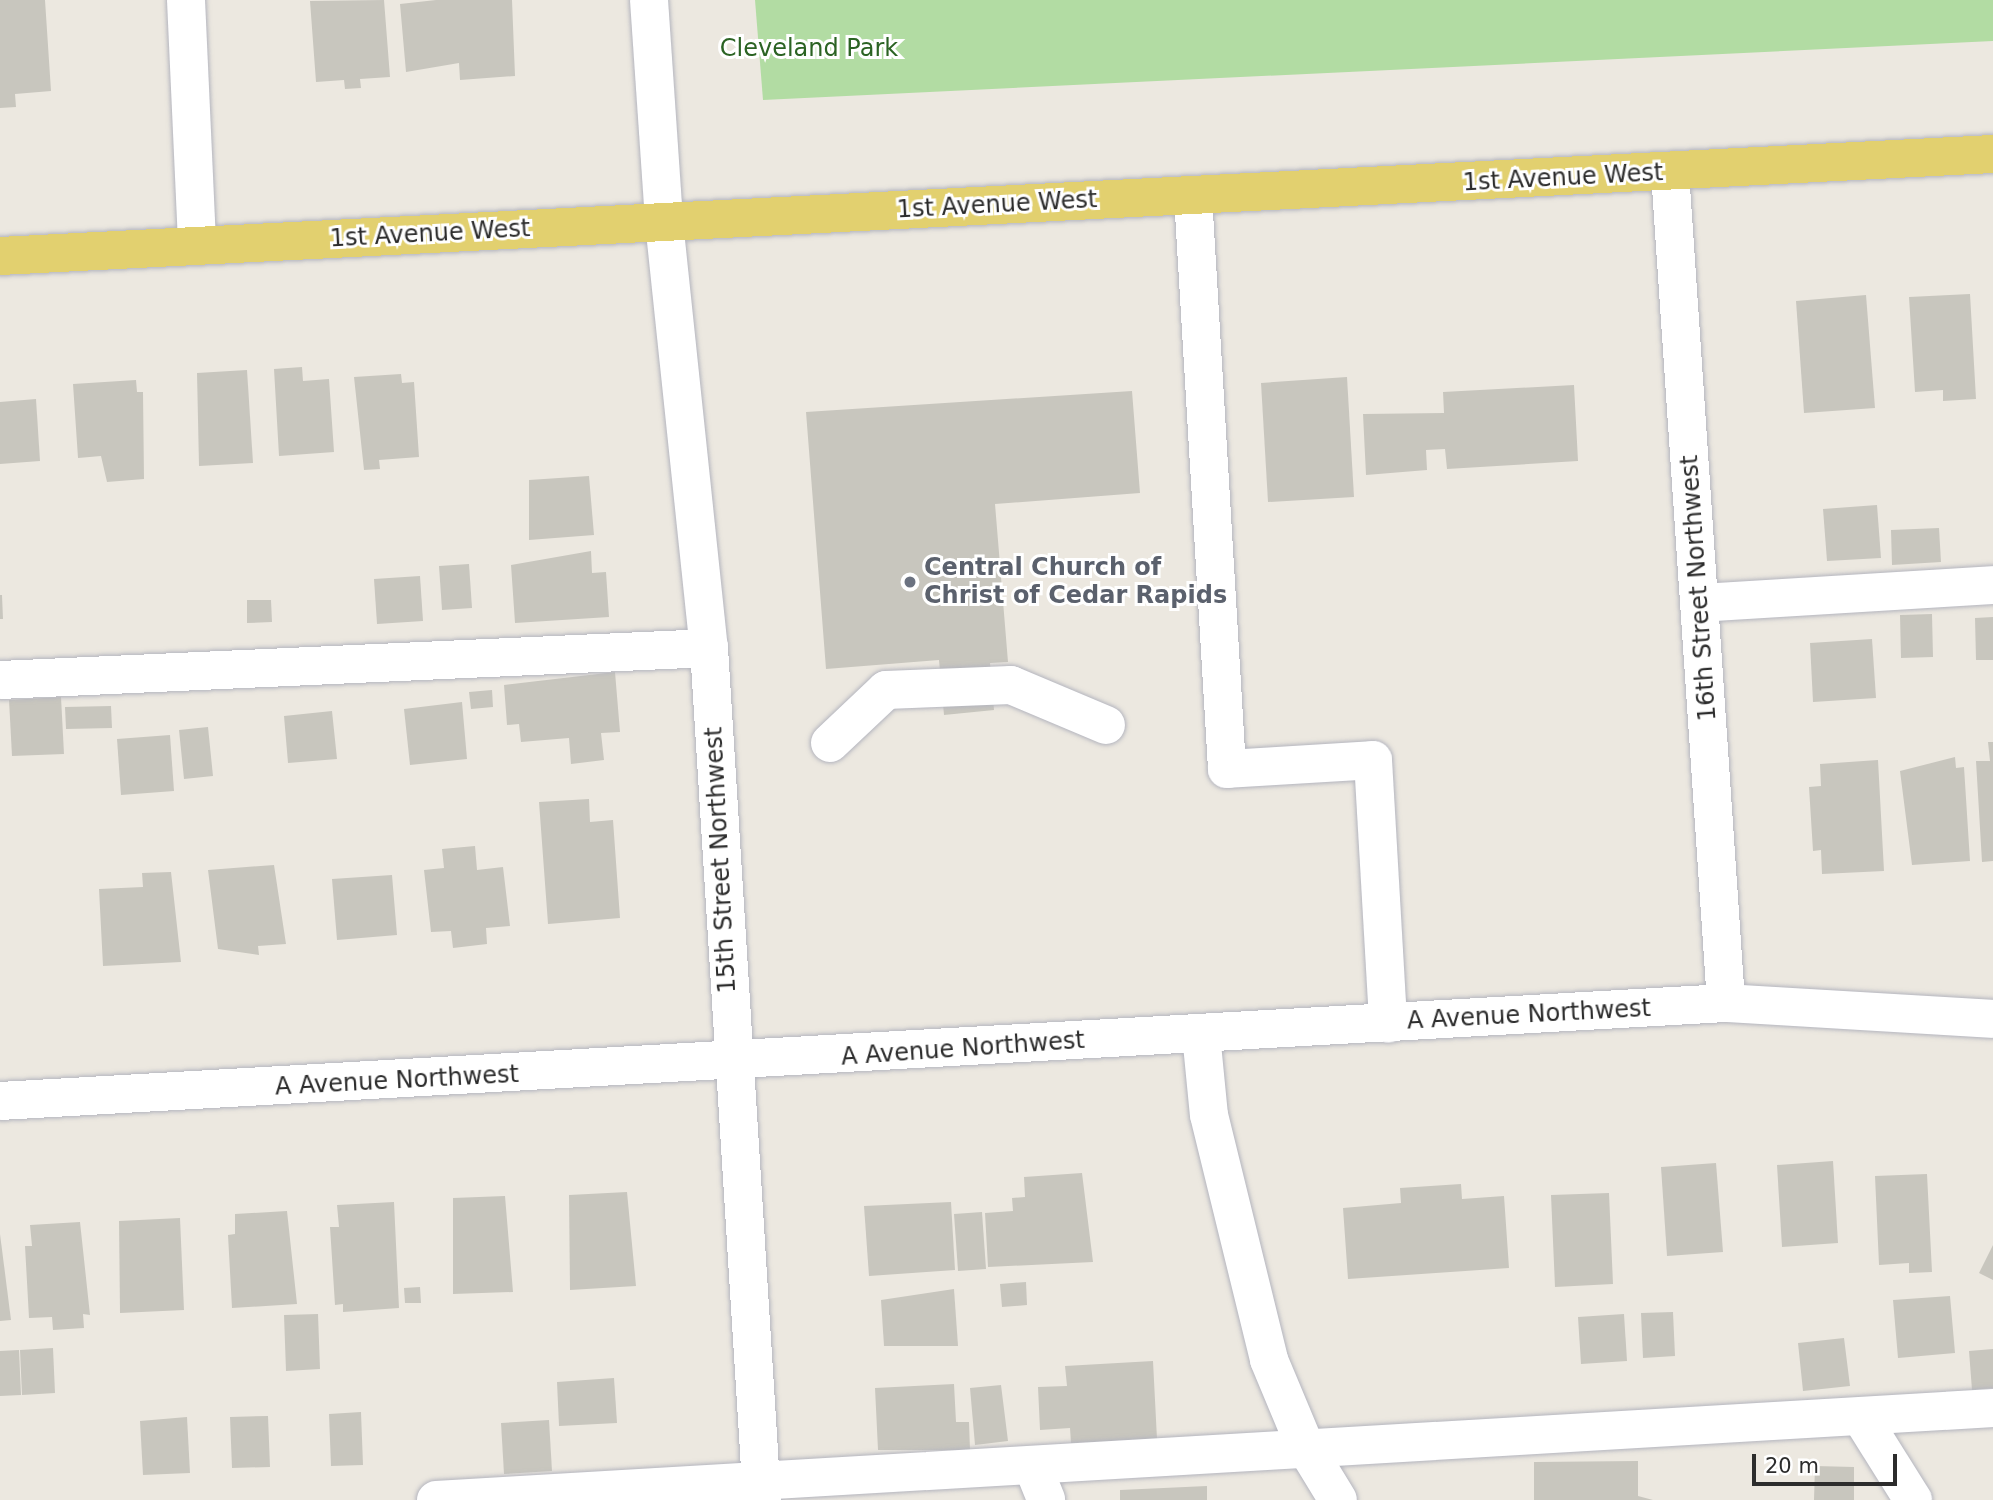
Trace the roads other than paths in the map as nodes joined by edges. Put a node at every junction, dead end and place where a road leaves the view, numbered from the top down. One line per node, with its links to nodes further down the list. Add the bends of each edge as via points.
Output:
1 (186, 0): 7 (street)
2 (649, 0): 6 (street, 15th Street Northwest)
3 (1993, 154): 4 (main road, 1st Avenue West)
4 (1670, 172): 5 (main road, 1st Avenue West); 10 (street, 16th Street Northwest)
5 (1193, 196): 6 (main road, 1st Avenue West); 18 (street, via 1227,769 1373,760)
6 (664, 222): 7 (main road, 1st Avenue West); 11 (street, 15th Street Northwest)
7 (197, 246): 8 (main road, 1st Avenue West)
8 (0, 256)
9 (1993, 585): 10 (street)
10 (1700, 603): 15 (street, 16th Street Northwest)
11 (709, 648): 12 (street); 21 (street, 15th Street Northwest)
12 (0, 680)
13 (1106, 725): 14 (street, via 1011,685 886,691)
14 (830, 743)
15 (1726, 1003): 17 (street, A Avenue Northwest); 18 (street, A Avenue Northwest)
16 (1993, 1019): 17 (street)
17 (1925, 1020): 20 (street)
18 (1388, 1024): 19 (street, A Avenue Northwest)
19 (1201, 1034): 21 (street, A Avenue Northwest); 25 (street, via 1209,1115 1240,1259 1269,1360)
20 (1993, 1042)
21 (734, 1064): 22 (street, A Avenue Northwest); 27 (street, 15th Street Northwest)
22 (0, 1101)
23 (1993, 1408): 24 (street)
24 (1861, 1417): 25 (street); 30 (street)
25 (1306, 1446): 26 (street); 29 (street)
26 (1039, 1483): 27 (street)
27 (762, 1489): 28 (street)
28 (436, 1500)
29 (1338, 1500)
30 (1913, 1500)

